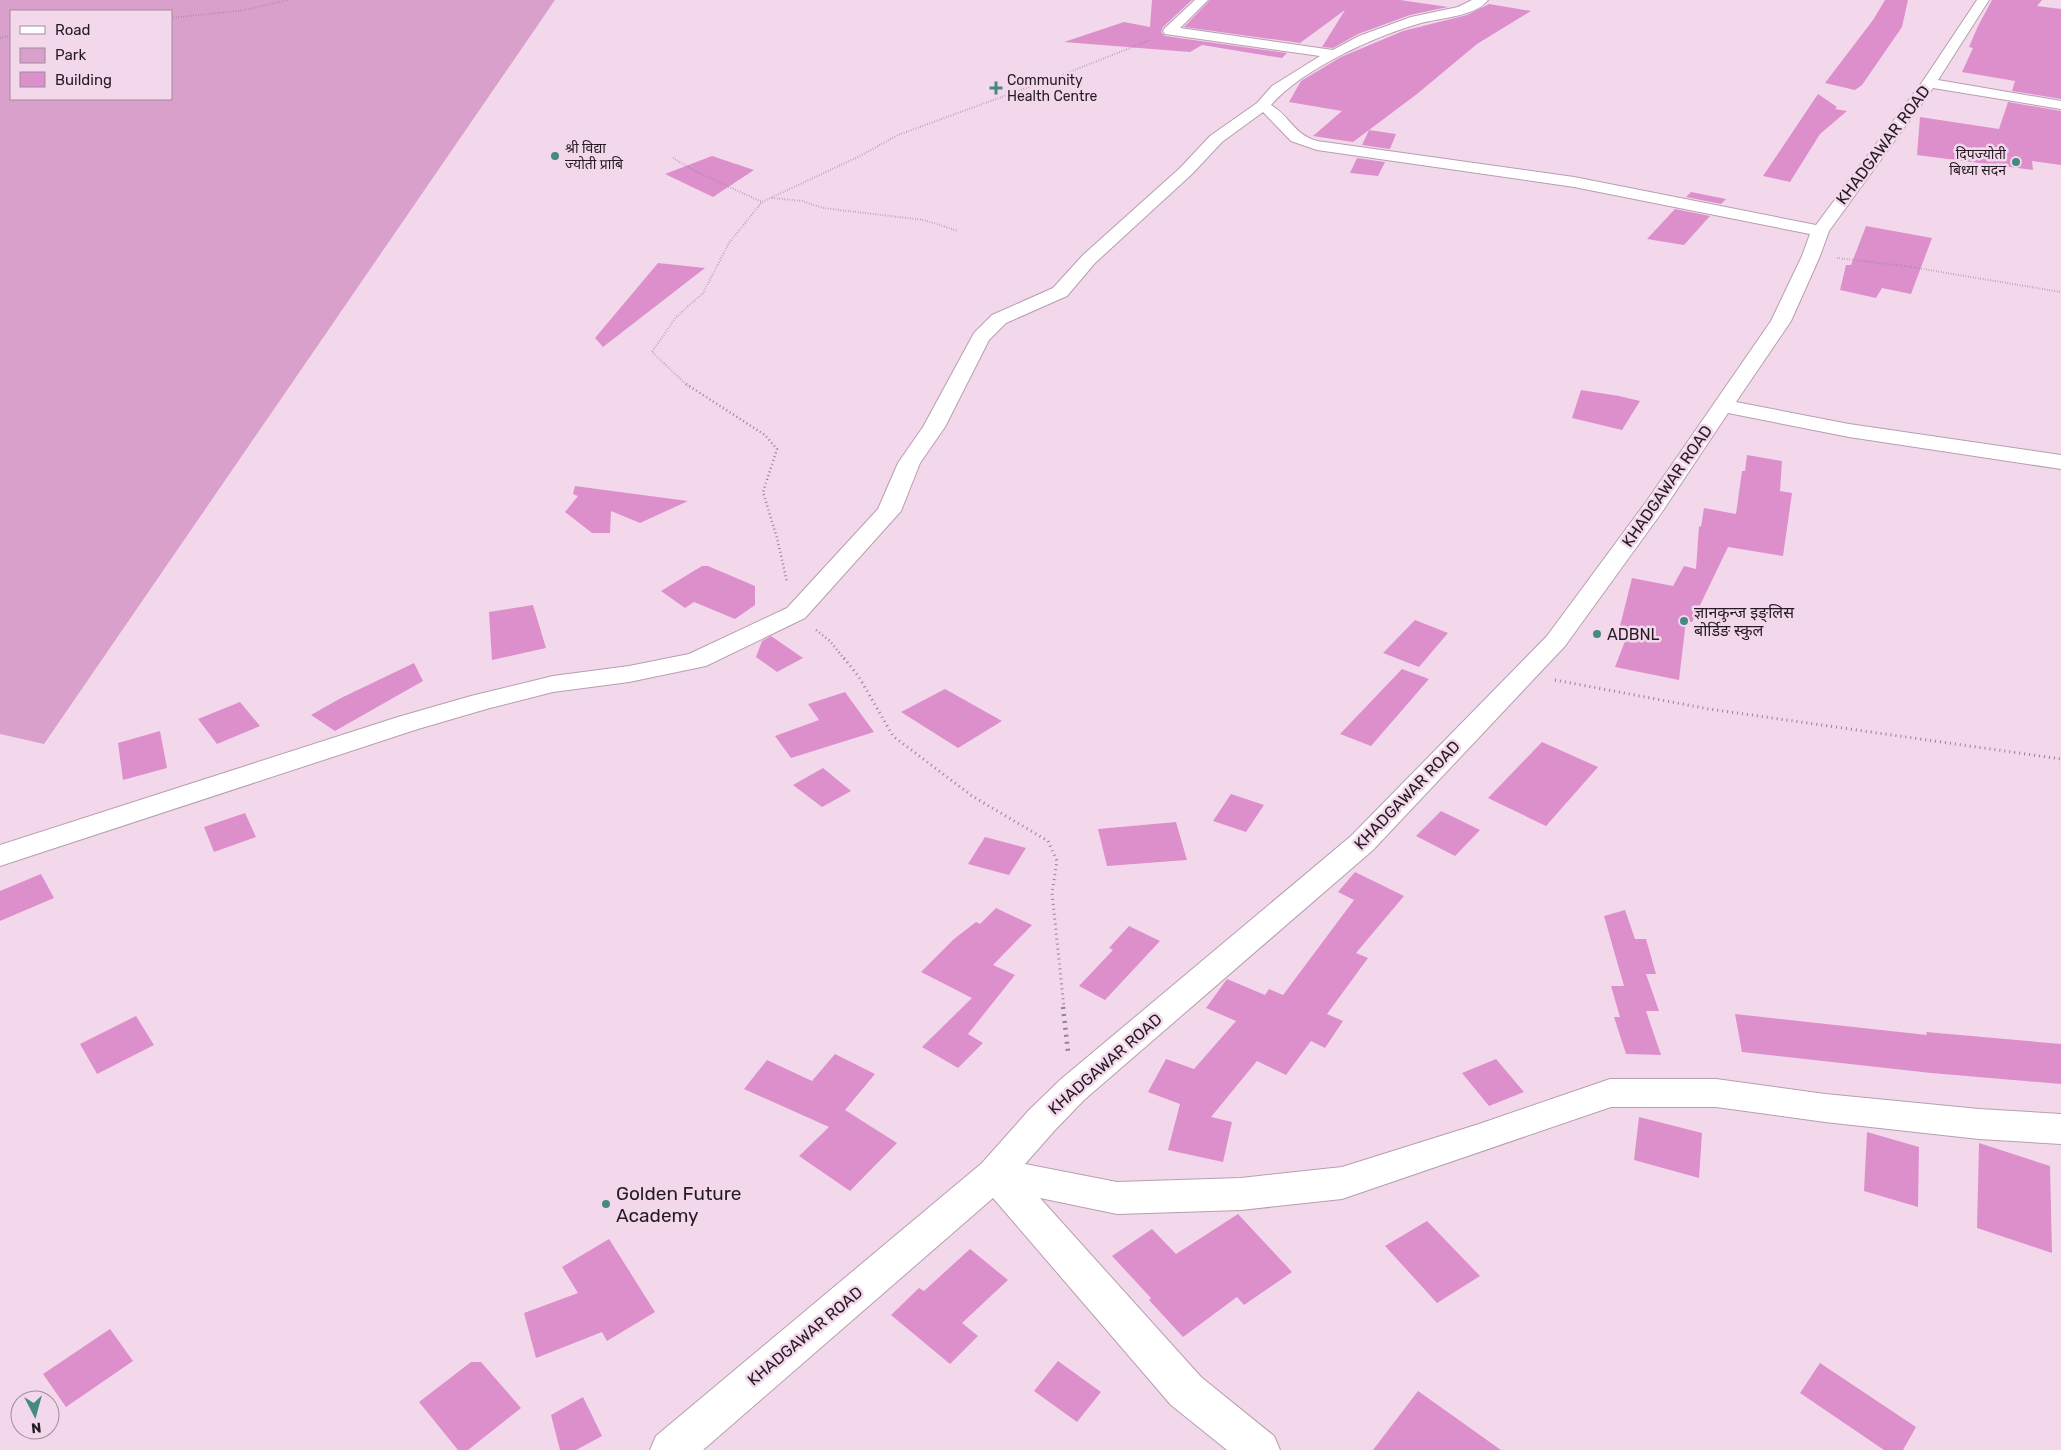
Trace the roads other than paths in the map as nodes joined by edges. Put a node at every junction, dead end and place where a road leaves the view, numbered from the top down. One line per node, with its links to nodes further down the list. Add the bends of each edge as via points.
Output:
1 (1202, 0): 4 (street, via 1170,31)
2 (1482, 0): 4 (street, via 1462,10 1393,28)
3 (1983, 0): 5 (street, KHADGAWAR ROAD)
4 (1334, 54): 7 (street, via 1277,89)
5 (1929, 83): 6 (street); 8 (street, KHADGAWAR ROAD)
6 (2061, 105)
7 (1262, 106): 8 (street, via 1278,116 1295,137 1306,143 1574,182); 11 (street, via 1216,139 1186,171 1089,259 1060,292 999,320 980,337 934,427 909,463 889,510 796,614 698,660 629,674 553,684 481,702)
8 (1815, 243): 9 (street, KHADGAWAR ROAD, via 1781,321)
9 (1723, 406): 10 (street, via 1828,427); 13 (street, KHADGAWAR ROAD, via 1556,641 1362,843 1072,1090)
10 (2061, 462)
11 (0, 856)
12 (2061, 1129): 13 (street, via 1979,1124 1716,1093 1610,1093 1342,1183 1241,1194 1117,1198)
13 (995, 1174): 14 (street, KHADGAWAR ROAD); 15 (street, via 1186,1391)
14 (671, 1450)
15 (1259, 1450)

